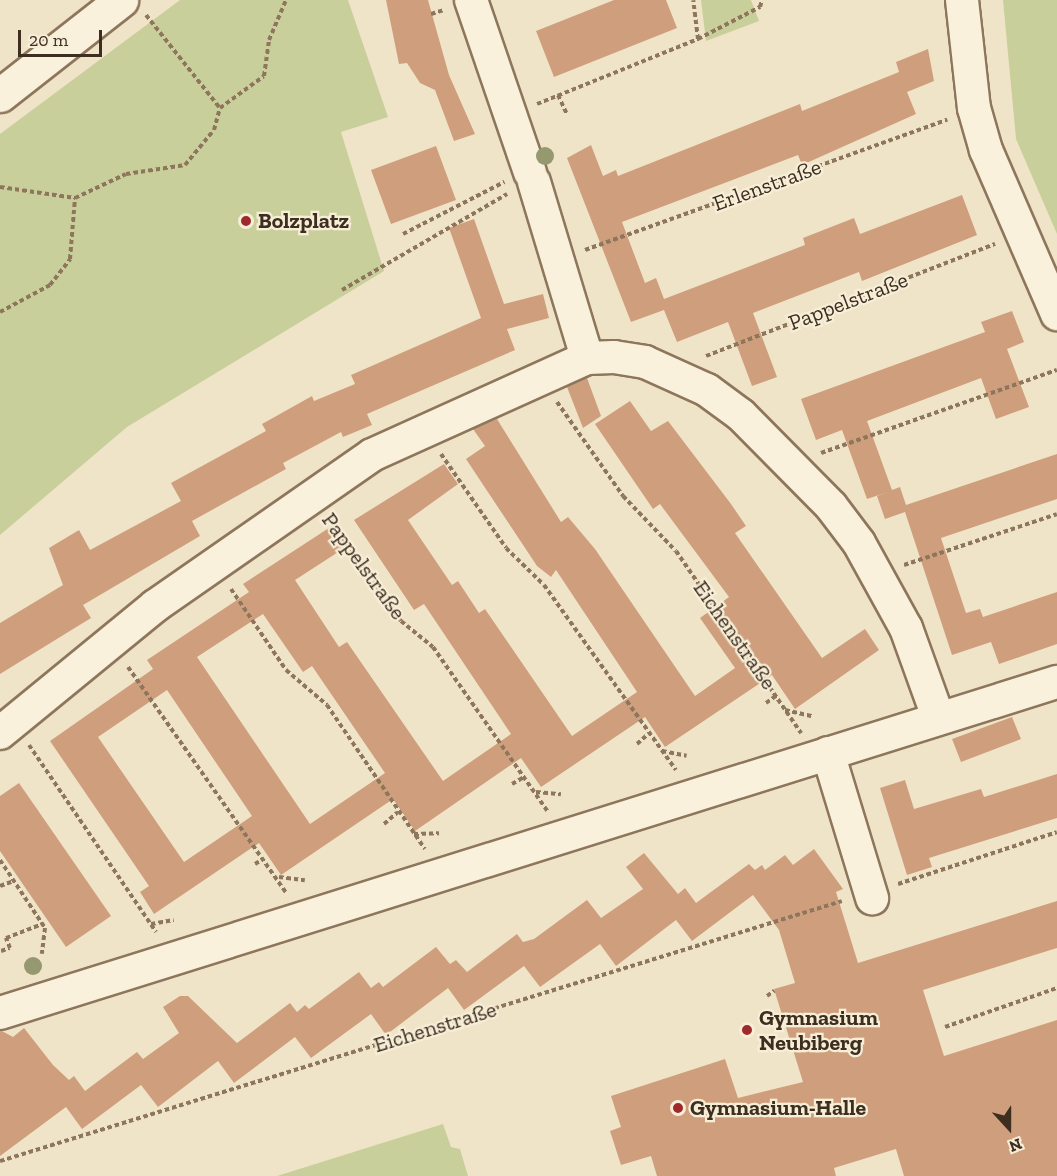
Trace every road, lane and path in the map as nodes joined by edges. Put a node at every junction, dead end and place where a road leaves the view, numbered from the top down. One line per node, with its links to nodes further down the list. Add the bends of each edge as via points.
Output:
1 (286, 0): 12 (path, via 268,40 264,76)
2 (471, 0): 15 (street)
3 (693, 0): 9 (path)
4 (762, 0): 9 (path, via 760,7)
5 (963, 0): 13 (street)
6 (133, 7): 10 (main road); 12 (path)
7 (441, 11): 8 (path)
8 (431, 14)
9 (698, 39): 11 (path)
10 (0, 95)
11 (558, 95): 14 (path); 15 (path)
12 (220, 108): 18 (path, via 214,130 185,165 126,174)
13 (974, 108): 19 (street); 21 (path, Erlenstraße)
14 (567, 114)
15 (511, 115): 16 (street)
16 (527, 179): 20 (path); 21 (street); 22 (path)
17 (0, 187): 18 (path)
18 (75, 198): 23 (path, via 70,259 50,285)
19 (1022, 232): 24 (street); 27 (path, Pappelstraße, via 688,363)
20 (403, 234)
21 (559, 260): 25 (street)
22 (342, 290)
23 (0, 312)
24 (1057, 314)
25 (587, 358): 27 (street, Pappelstraße, via 645,362); 28 (street, Pappelstraße)
26 (1057, 370): 30 (path)
27 (680, 375): 30 (street, Pappelstraße, via 741,415)
28 (543, 376): 29 (street, Pappelstraße); 37 (path, Eichenstraße, via 644,521 676,551)
29 (424, 427): 31 (street, Pappelstraße); 43 (path, via 523,566 544,585)
30 (789, 465): 34 (street, Pappelstraße, via 831,506)
31 (314, 496): 33 (street, Pappelstraße); 48 (path, Pappelstraße, via 416,634 433,646)
32 (1057, 514): 34 (path)
33 (213, 565): 35 (street, Pappelstraße); 53 (path, via 298,681 327,705)
34 (878, 574): 41 (street, Pappelstraße, via 906,628)
35 (111, 642): 42 (street, Pappelstraße); 59 (path)
36 (1057, 682): 41 (street)
37 (777, 695): 38 (path); 39 (path, Eichenstraße)
38 (766, 703)
39 (785, 710): 40 (path); 46 (path, Eichenstraße)
40 (812, 716)
41 (938, 717): 46 (street)
42 (6, 728): 71 (path, via 84,825)
43 (648, 734): 44 (path); 45 (path)
44 (637, 744)
45 (662, 751): 47 (path); 52 (path)
46 (822, 755): 52 (street); 67 (street)
47 (687, 756)
48 (524, 777): 49 (path); 50 (path)
49 (513, 784)
50 (536, 792): 51 (path); 58 (path)
51 (561, 794)
52 (694, 794): 58 (street)
53 (398, 812): 54 (path); 57 (path)
54 (384, 824)
55 (1057, 832): 67 (path, Eichenstraße)
56 (439, 833): 57 (path)
57 (414, 834): 62 (path)
58 (563, 836): 62 (street)
59 (263, 859): 61 (path); 63 (path)
60 (0, 860): 65 (path)
61 (255, 864)
62 (442, 874): 68 (street)
63 (278, 877): 64 (path); 68 (path)
64 (305, 880)
65 (14, 881): 66 (path); 70 (path)
66 (0, 886)
67 (871, 896): 80 (path, Eichenstraße)
68 (300, 919): 74 (street)
69 (174, 920): 71 (path)
70 (43, 924): 72 (path, via 6,938 10,948); 73 (path)
71 (151, 924): 74 (path)
72 (1, 951)
73 (42, 954)
74 (173, 958): 78 (street)
75 (1057, 988): 79 (path)
76 (774, 991): 77 (path)
77 (767, 996)
78 (0, 1013)
79 (945, 1027)
80 (0, 1161)

